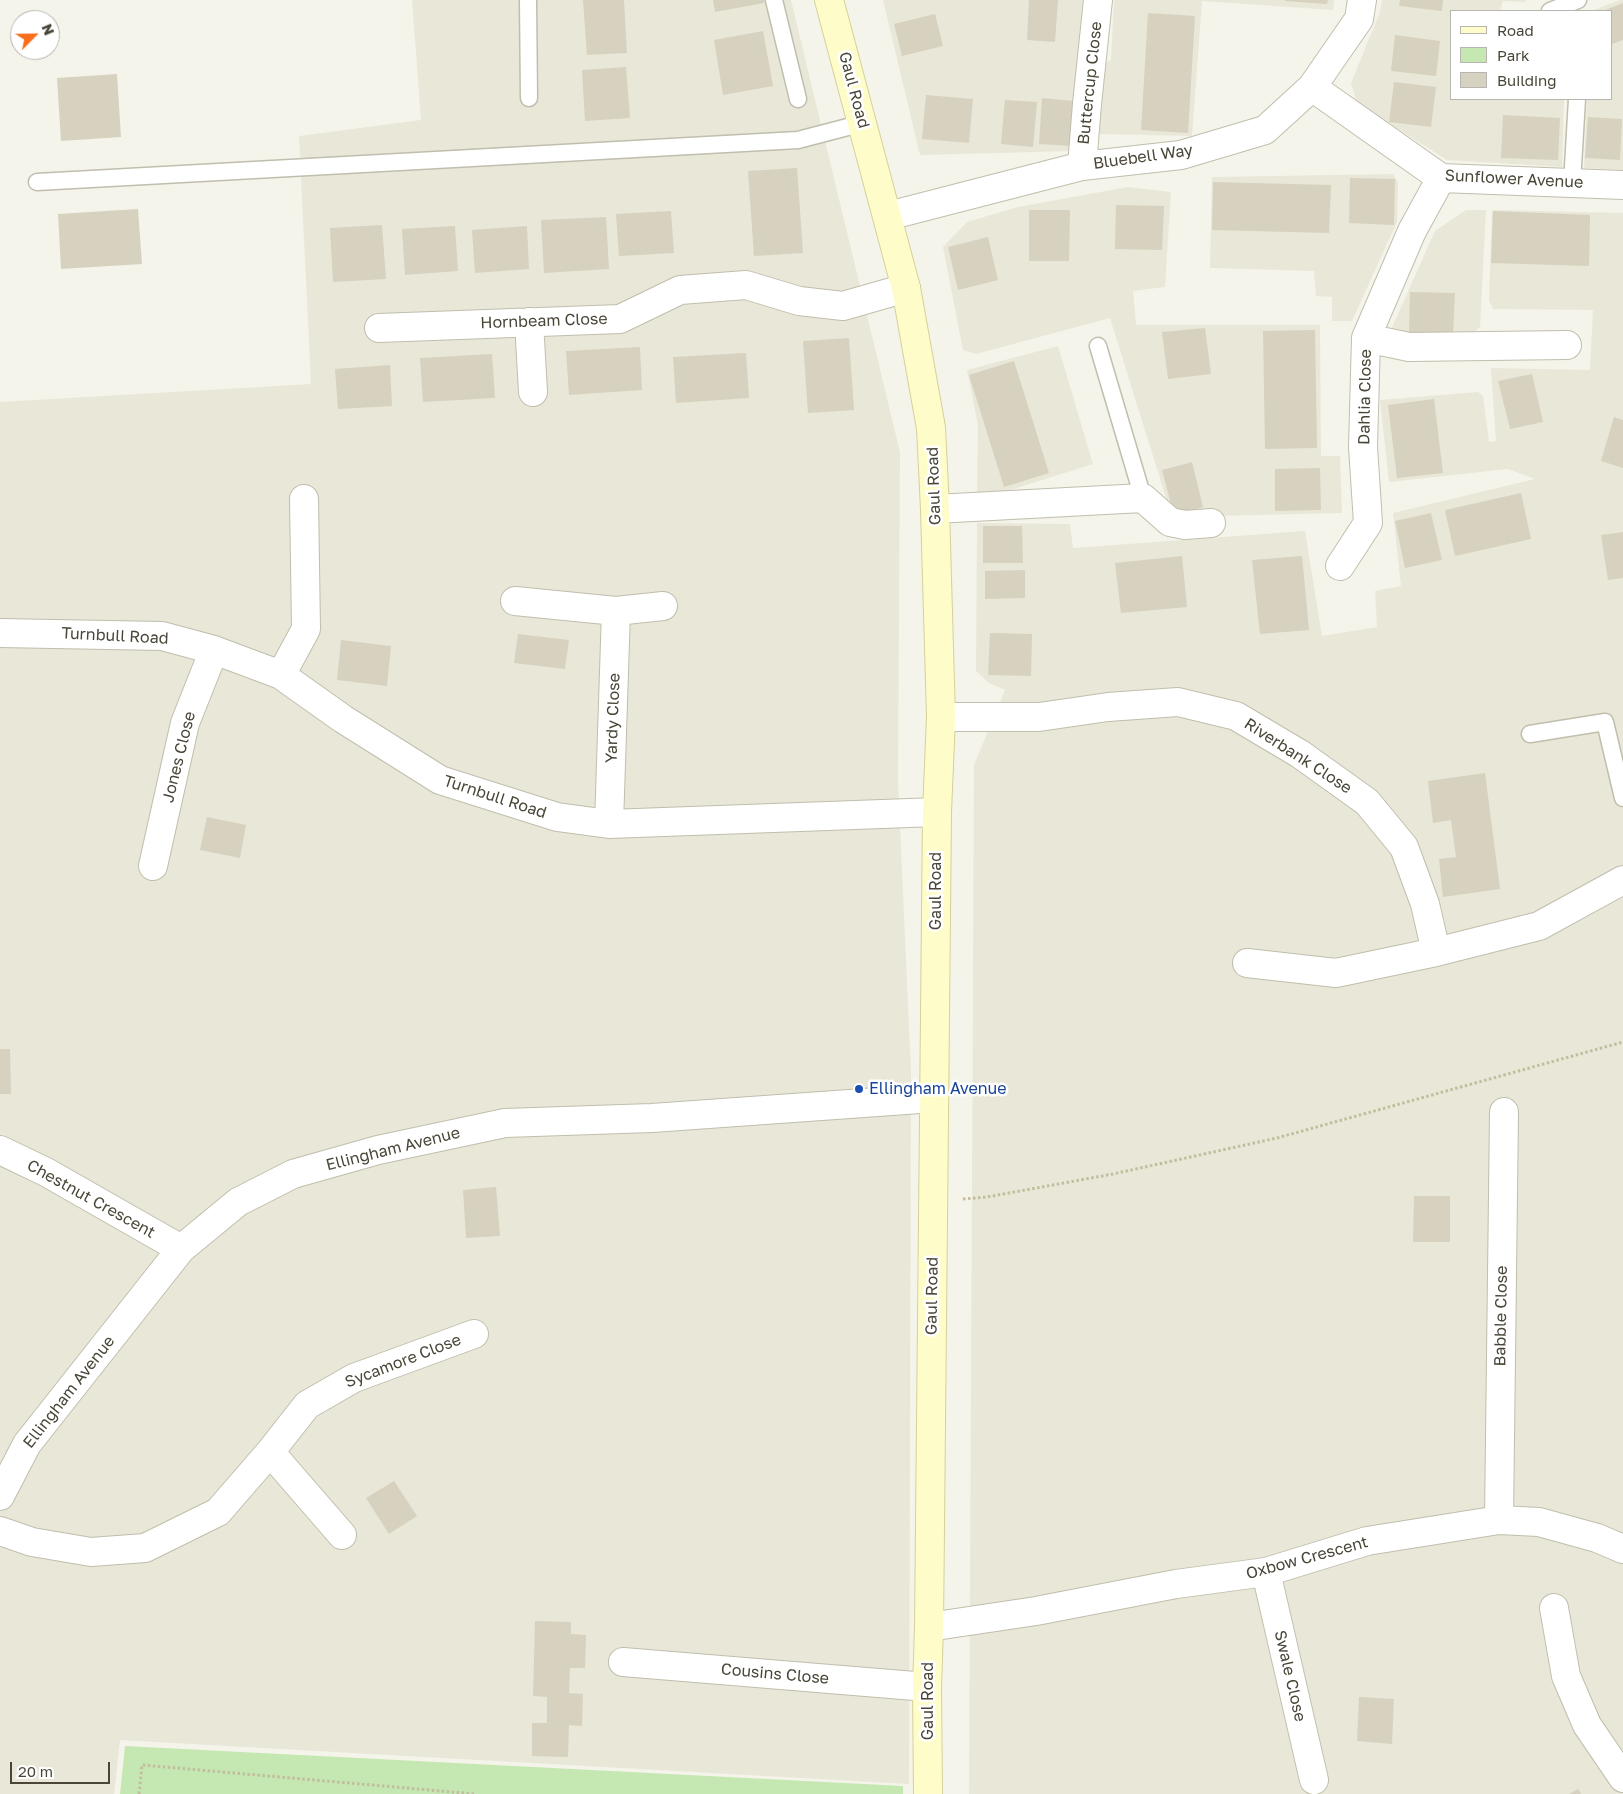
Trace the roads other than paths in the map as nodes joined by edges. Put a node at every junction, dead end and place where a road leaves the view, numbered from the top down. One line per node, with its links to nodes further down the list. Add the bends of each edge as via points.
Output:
1 (528, 0): 9 (lane)
2 (774, 0): 10 (lane)
3 (829, 0): 12 (street, Gaul Road)
4 (1098, 0): 13 (street, Buttercup Close)
5 (1362, 0): 8 (street, Bluebell Way, via 1359,19)
6 (1578, 0): 7 (lane)
7 (1552, 10)
8 (1312, 88): 13 (street, Bluebell Way, via 1265,130 1181,155); 14 (street, Sunflower Avenue)
9 (529, 98)
10 (798, 99)
11 (1577, 100): 16 (lane)
12 (863, 123): 15 (lane, via 798,140); 18 (street, Gaul Road)
13 (1082, 166): 18 (street, Bluebell Way)
14 (1441, 178): 16 (street, Sunflower Avenue); 22 (street, Dahlia Close, via 1412,230)
15 (37, 182)
16 (1572, 183): 17 (street, Sunflower Avenue)
17 (1623, 185)
18 (888, 216): 19 (street, Gaul Road)
19 (906, 288): 20 (street, Hornbeam Close, via 843,306 799,301 746,285 680,290 620,318); 28 (street, Gaul Road, via 931,428)
20 (529, 322): 21 (street, Hornbeam Close); 25 (street)
21 (379, 328)
22 (1366, 338): 23 (street, via 1409,347); 30 (street, Dahlia Close, via 1363,446 1368,523)
23 (1568, 345)
24 (1098, 346): 26 (lane)
25 (533, 392)
26 (1143, 498): 28 (street); 29 (street, via 1170,522 1186,525)
27 (304, 499): 36 (street, via 306,629)
28 (935, 509): 37 (street, Gaul Road)
29 (1211, 522)
30 (1340, 566)
31 (515, 601): 33 (street)
32 (663, 606): 33 (street)
33 (616, 611): 41 (street, Yardy Close)
34 (0, 633): 35 (street, Turnbull Road, via 162,636)
35 (214, 650): 36 (street, Turnbull Road); 42 (street, Jones Close, via 185,723)
36 (281, 675): 41 (street, Turnbull Road, via 343,719 440,780 557,817)
37 (941, 717): 40 (street, Gaul Road); 44 (street, Riverbank Close, via 1039,717 1108,707 1178,702 1236,716 1300,754 1367,802 1404,847 1425,904)
38 (1530, 734): 39 (lane, via 1605,722)
39 (1623, 798)
40 (937, 812): 41 (street, Turnbull Road); 46 (street, Gaul Road)
41 (609, 824)
42 (153, 866)
43 (1623, 880): 44 (street, via 1540,926)
44 (1436, 952): 45 (street, via 1336,973)
45 (1247, 963)
46 (934, 1098): 49 (street, Ellingham Avenue, via 652,1118 505,1123 378,1150 293,1174 238,1202); 59 (street, Gaul Road)
47 (1504, 1112): 53 (street, Babble Close)
48 (0, 1150): 49 (street, Chestnut Crescent, via 46,1172)
49 (181, 1249): 52 (street, Ellingham Avenue, via 27,1444)
50 (474, 1334): 51 (street, Sycamore Close, via 354,1378 307,1405)
51 (270, 1452): 54 (street, Sycamore Close, via 218,1512 145,1548 91,1552 32,1542); 55 (street)
52 (0, 1496)
53 (1499, 1520): 56 (street, Oxbow Crescent, via 1539,1522); 57 (street, Oxbow Crescent, via 1367,1541)
54 (0, 1531)
55 (342, 1535)
56 (1623, 1549)
57 (1266, 1572): 59 (street, Oxbow Crescent, via 1176,1584 1036,1611); 63 (street, Swale Close)
58 (1554, 1608): 62 (street, via 1566,1676 1587,1725)
59 (929, 1627): 61 (street, Gaul Road)
60 (623, 1662): 61 (street, Cousins Close)
61 (927, 1687): 64 (street, Gaul Road)
62 (1623, 1778)
63 (1314, 1780)
64 (928, 1794)

